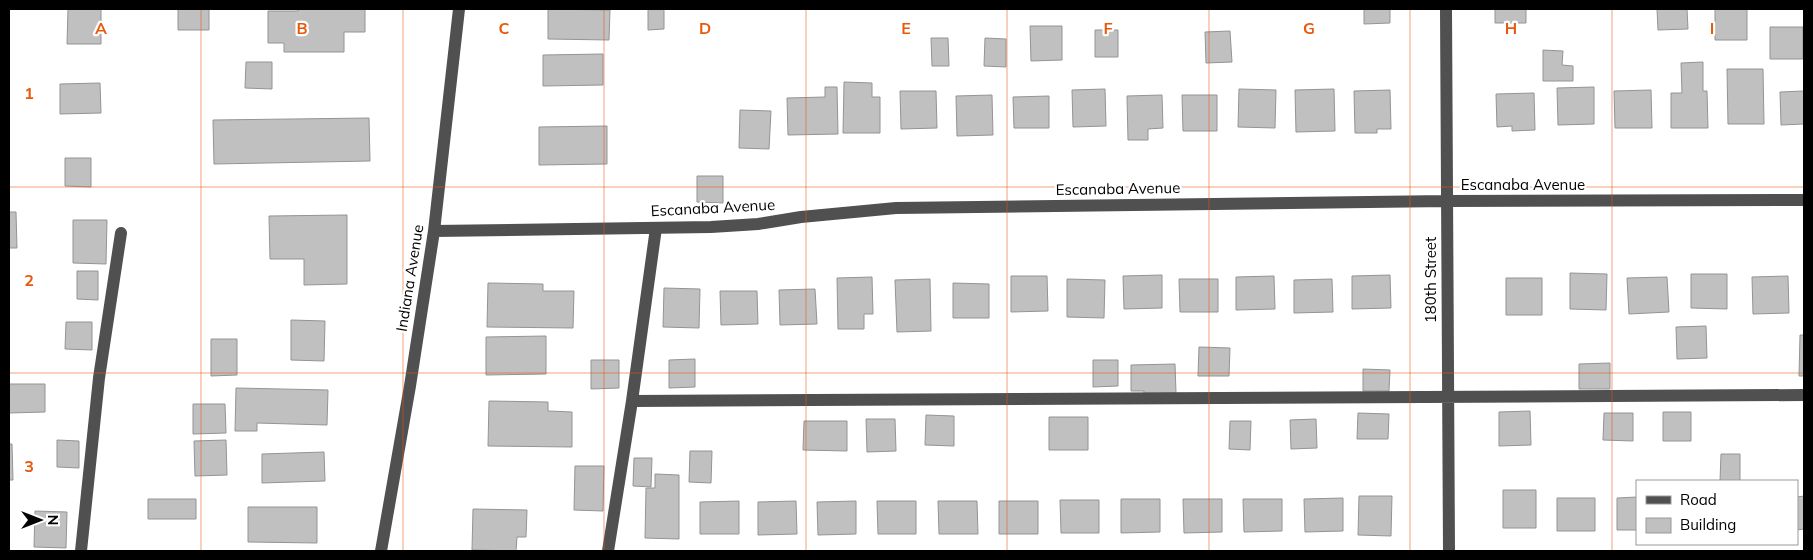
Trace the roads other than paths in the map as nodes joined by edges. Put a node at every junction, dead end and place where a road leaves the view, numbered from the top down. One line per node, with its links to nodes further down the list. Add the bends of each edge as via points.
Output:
1 (459, 9): 6 (street, Indiana Avenue)
2 (1446, 9): 4 (street, 180th Street)
3 (1804, 200): 4 (street, Escanaba Avenue)
4 (1447, 201): 5 (street, Escanaba Avenue, via 896,208 758,224); 9 (street, 180th Street)
5 (656, 228): 6 (street, Escanaba Avenue); 10 (street)
6 (434, 231): 12 (street, Indiana Avenue)
7 (121, 233): 11 (street, via 99,378)
8 (1804, 395): 9 (street)
9 (1448, 396): 10 (street); 14 (street, 180th Street)
10 (632, 401): 13 (street)
11 (81, 551)
12 (381, 551)
13 (608, 551)
14 (1449, 551)

